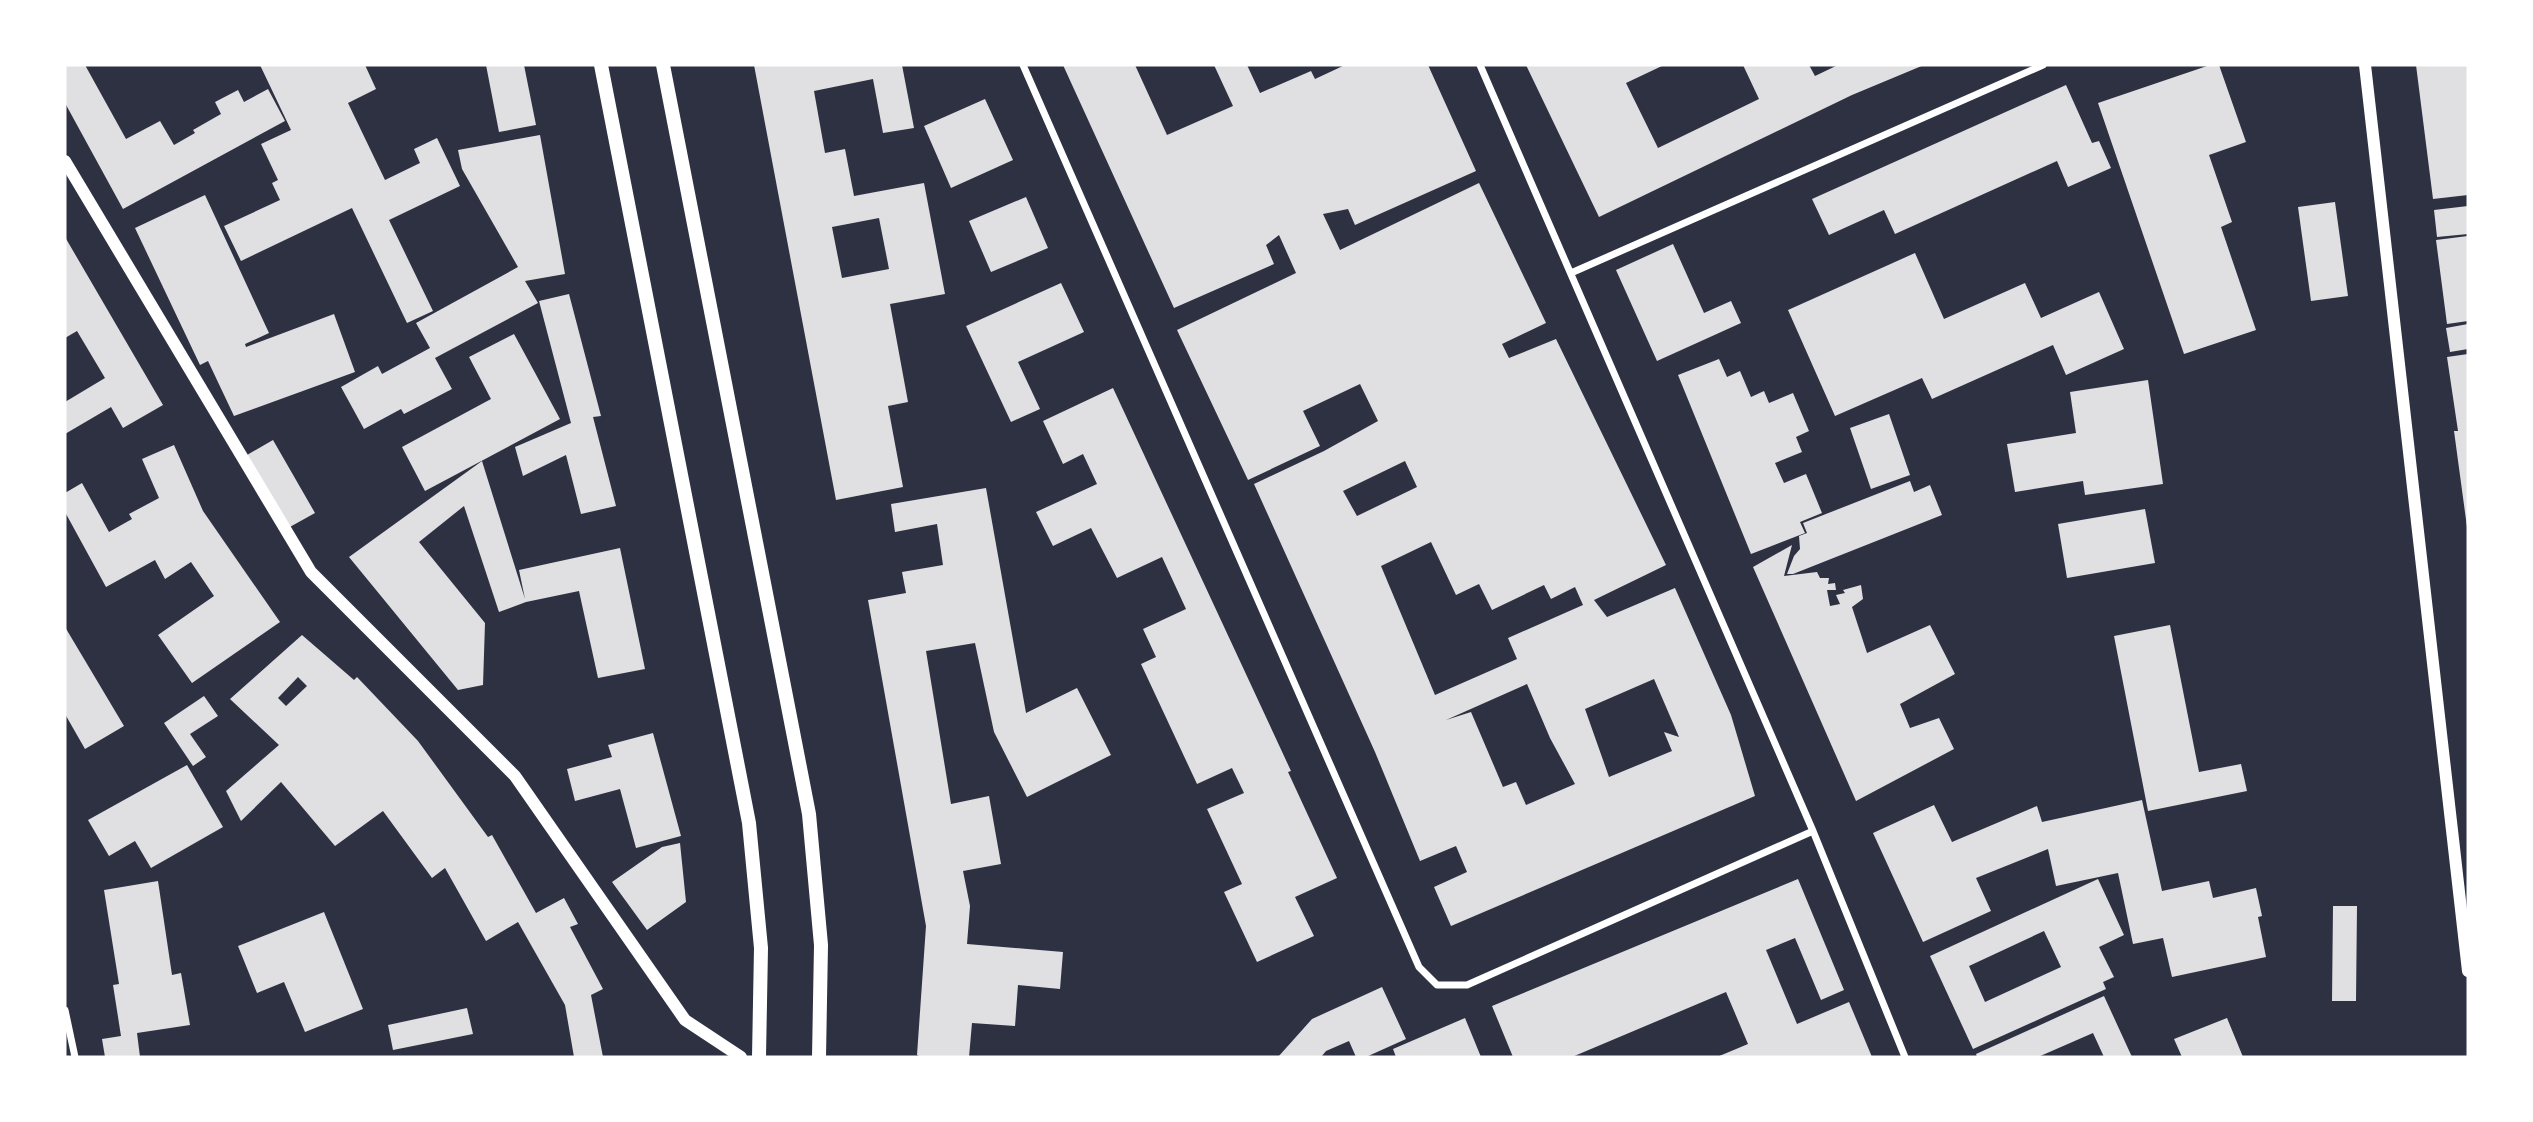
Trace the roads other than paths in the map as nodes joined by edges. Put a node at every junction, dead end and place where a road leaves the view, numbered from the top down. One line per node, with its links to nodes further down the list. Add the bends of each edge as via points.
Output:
1 (601, 65): 14 (main road, via 749,823 761,948)
2 (663, 65): 15 (main road, via 809,814 821,945)
3 (1023, 65): 9 (street, via 1419,967 1437,985 1467,985)
4 (1480, 65): 8 (street)
5 (2043, 65): 8 (street)
6 (2365, 65): 10 (street)
7 (65, 160): 13 (street, via 311,572 515,776 685,1020)
8 (1571, 273): 9 (street)
9 (1814, 831): 16 (street)
10 (2468, 971)
11 (65, 1010): 12 (street)
12 (75, 1057)
13 (741, 1057)
14 (759, 1057)
15 (819, 1057)
16 (1905, 1057)

